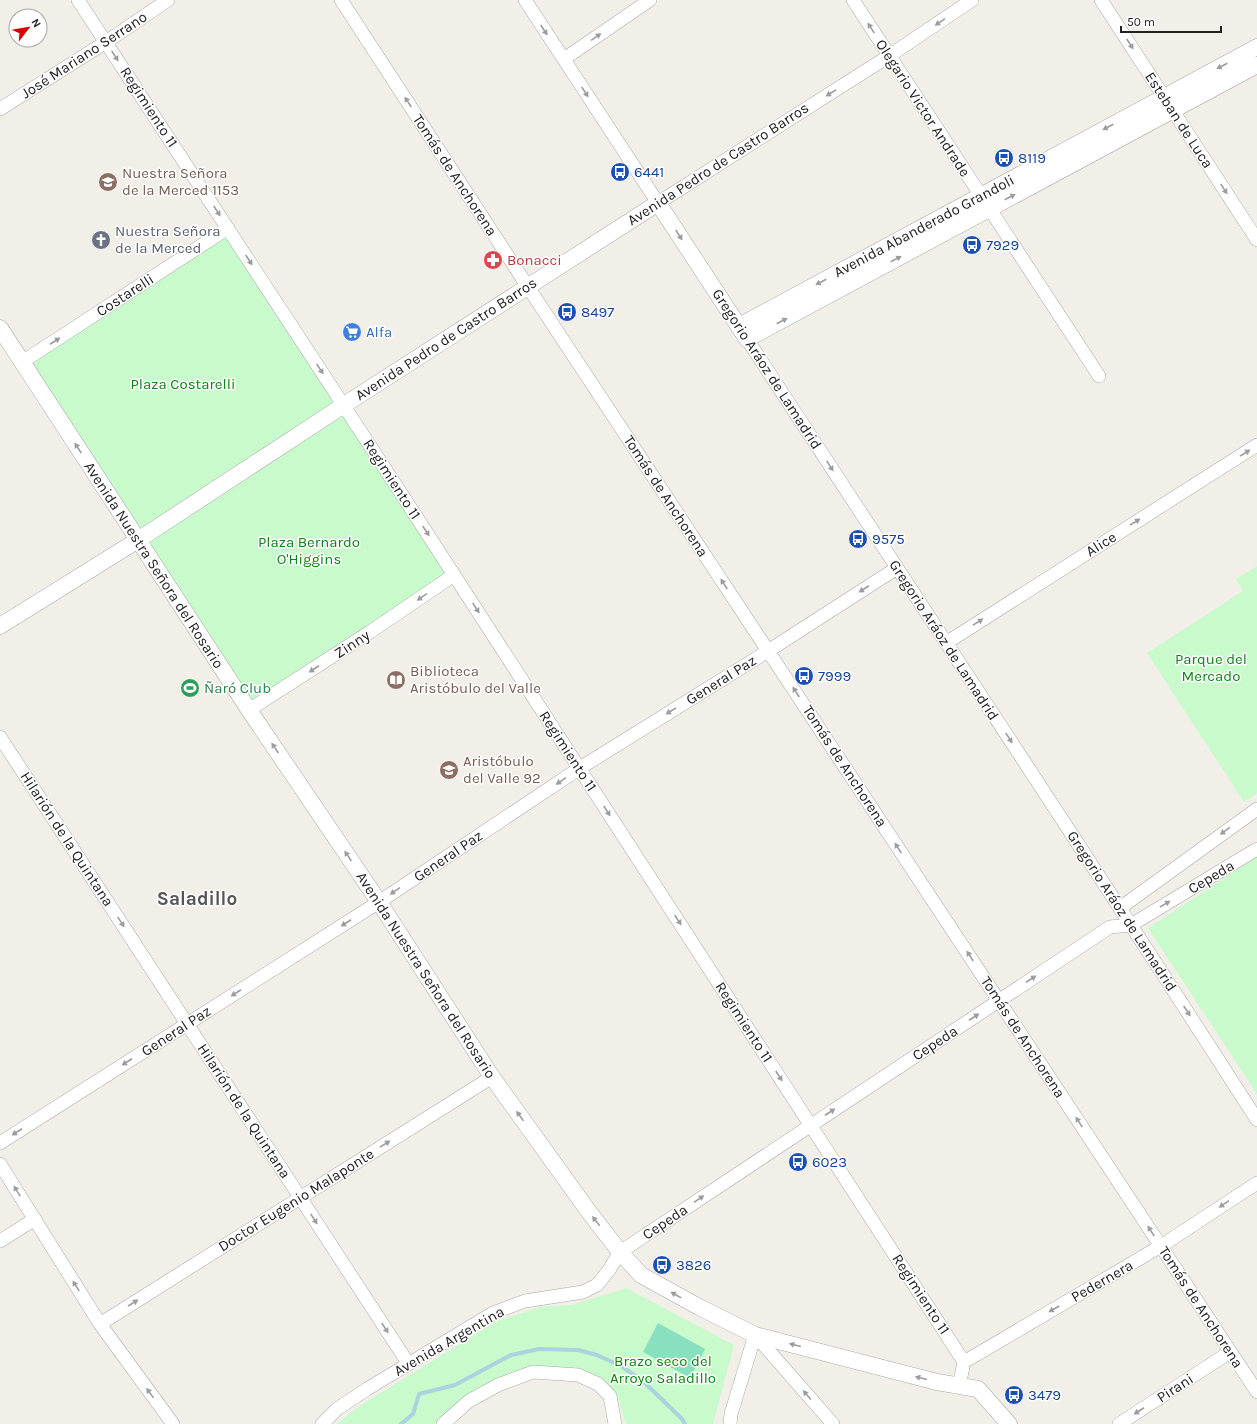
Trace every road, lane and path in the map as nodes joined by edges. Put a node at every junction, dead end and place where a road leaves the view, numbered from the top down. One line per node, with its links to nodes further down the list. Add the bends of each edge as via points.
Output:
1 (78, 0): 9 (street, Regimiento 11)
2 (168, 0): 9 (street, José Mariano Serrano)
3 (341, 0): 20 (street, Tomás de Anchorena, one-way to 3)
4 (525, 0): 12 (street, Gregorio Aráoz de Lamadrid, one-way to 12)
5 (650, 0): 12 (street, one-way to 5)
6 (853, 0): 11 (street, Olegario Victor Andrade, one-way to 6)
7 (972, 0): 11 (street, Avenida Pedro de Castro Barros, one-way to 11)
8 (1101, 0): 14 (street, Esteban de Luca, one-way to 14)
9 (106, 42): 15 (street, José Mariano Serrano); 18 (street, Regimiento 11, one-way to 18)
10 (1257, 47): 14 (street, Avenida Abanderado Grandoli, one-way to 14)
11 (889, 56): 16 (street, Olegario Victor Andrade); 17 (street, Avenida Pedro de Castro Barros, one-way to 17)
12 (564, 59): 17 (street, Gregorio Aráoz de Lamadrid, one-way to 17)
13 (1257, 65): 14 (street, Avenida Abanderado Grandoli)
14 (1168, 103): 16 (street, Avenida Abanderado Grandoli); 19 (street, Esteban de Luca, one-way to 19)
15 (0, 109)
16 (985, 202): 22 (street, Avenida Abanderado Grandoli); 24 (street, Olegario Victor Andrade)
17 (658, 203): 20 (street, Avenida Pedro de Castro Barros); 22 (street, Gregorio Aráoz de Lamadrid, one-way to 22)
18 (228, 228): 23 (street, Costarelli, one-way to 18); 25 (street, Regimiento 11, one-way to 25)
19 (1257, 240)
20 (528, 287): 25 (street, Avenida Pedro de Castro Barros); 32 (street, Tomás de Anchorena, one-way to 20)
21 (0, 328): 23 (street, Avenida Nuestra Señora del Rosario)
22 (743, 333): 28 (street, Gregorio Aráoz de Lamadrid, one-way to 28)
23 (22, 362): 27 (street, Avenida Nuestra Señora del Rosario, one-way to 23)
24 (1099, 376)
25 (344, 405): 27 (street, Avenida Pedro de Castro Barros); 29 (street, Regimiento 11, one-way to 29)
26 (1257, 445): 31 (street, Alice, one-way to 26)
27 (138, 540): 30 (street, Avenida Pedro de Castro Barros); 33 (street, Avenida Nuestra Señora del Rosario)
28 (897, 568): 31 (street, Gregorio Aráoz de Lamadrid); 32 (street, General Paz, one-way to 32)
29 (454, 575): 33 (street, Zinny, one-way to 33); 35 (street, Regimiento 11, one-way to 35)
30 (0, 626)
31 (946, 643): 39 (street, Gregorio Aráoz de Lamadrid, one-way to 39)
32 (768, 650): 35 (street, General Paz, one-way to 35); 41 (street, Tomás de Anchorena, one-way to 32)
33 (249, 710): 38 (street, Avenida Nuestra Señora del Rosario, one-way to 33)
34 (0, 737): 42 (street, Hilarión de la Quintana, one-way to 42)
35 (580, 768): 38 (street, General Paz, one-way to 38); 45 (street, Regimiento 11, one-way to 45)
36 (1257, 809): 39 (street, Cepeda, one-way to 39)
37 (1257, 849): 40 (street, Cepeda, one-way to 37)
38 (379, 902): 42 (street, General Paz, one-way to 42); 43 (street, Avenida Nuestra Señora del Rosario)
39 (1120, 908): 40 (street, Gregorio Aráoz de Lamadrid)
40 (1131, 924): 41 (street, Cepeda, one-way to 40, via 1110,927); 44 (street, Gregorio Aráoz de Lamadrid, one-way to 44)
41 (999, 1000): 45 (street, Cepeda, one-way to 41); 52 (street, Tomás de Anchorena, one-way to 41)
42 (187, 1024): 46 (street, General Paz, one-way to 46); 49 (street, Hilarión de la Quintana)
43 (492, 1077): 49 (street, Doctor Eugenio Malaponte, one-way to 43); 53 (street, Avenida Nuestra Señora del Rosario, one-way to 43)
44 (1257, 1120)
45 (811, 1125): 53 (street, Cepeda, one-way to 45); 57 (street, Regimiento 11)
46 (0, 1143)
47 (0, 1164): 50 (street, one-way to 47)
48 (1257, 1183): 52 (street, Pedernera, one-way to 52)
49 (300, 1198): 54 (street, Doctor Eugenio Malaponte, one-way to 49); 58 (street, Hilarión de la Quintana, one-way to 58)
50 (35, 1219): 51 (street); 54 (street, one-way to 50)
51 (0, 1241)
52 (1161, 1246): 56 (street, Tomás de Anchorena); 57 (street, Pedernera, one-way to 57)
53 (620, 1252): 55 (street, Avenida Nuestra Señora del Rosario, one-way to 53, via 641,1275); 58 (street, Avenida Argentina, via 597,1285 583,1292 525,1301 493,1313)
54 (100, 1324): 61 (street, one-way to 54)
55 (754, 1335): 59 (street, Avenida Nuestra Señora del Rosario, one-way to 55); 65 (street); 66 (street, one-way to 55)
56 (1230, 1352): 60 (street, Tomás de Anchorena); 68 (street, Pirani, one-way to 68)
57 (964, 1362): 59 (street)
58 (408, 1363): 62 (street, Avenida Argentina, via 337,1409)
59 (959, 1386): 67 (street, Avenida Nuestra Señora del Rosario, via 978,1389)
60 (1257, 1392)
61 (173, 1424)
62 (322, 1424)
63 (443, 1424): 64 (street, via 469,1401 498,1385 533,1372 578,1375 598,1384 610,1396)
64 (615, 1424)
65 (730, 1424)
66 (833, 1424)
67 (1009, 1424)
68 (1119, 1424)

